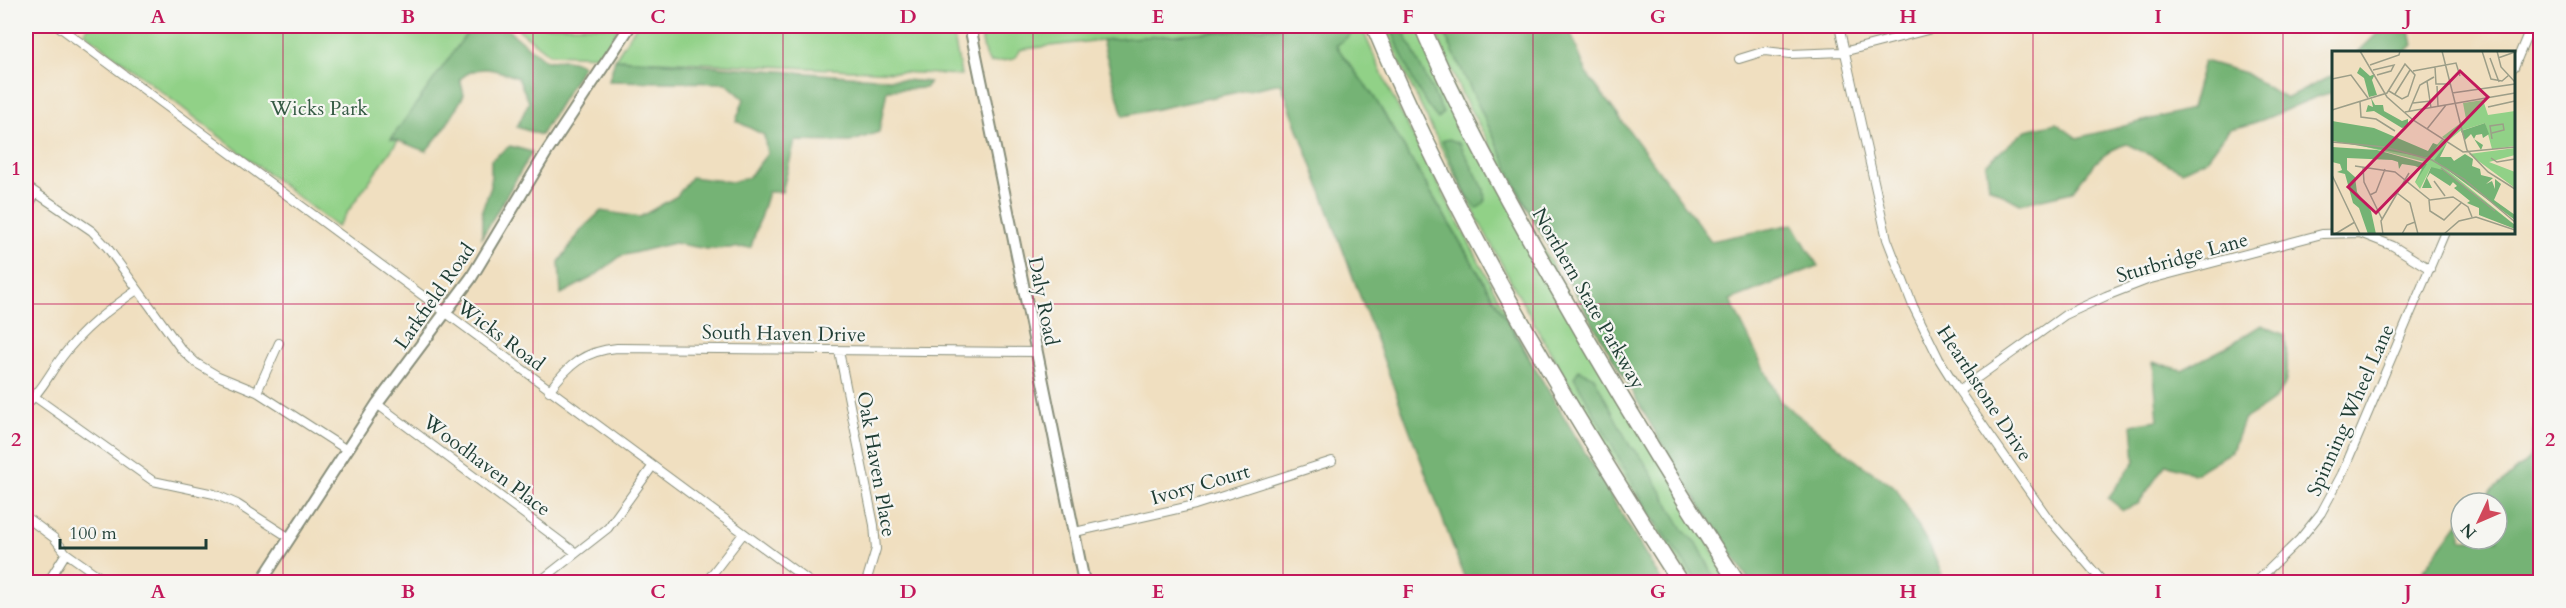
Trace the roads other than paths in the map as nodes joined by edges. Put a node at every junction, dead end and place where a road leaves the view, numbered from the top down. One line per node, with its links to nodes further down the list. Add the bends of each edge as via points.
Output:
1 (58, 26): 20 (street, Wicks Road)
2 (630, 26): 20 (main road, Larkfield Road)
3 (970, 26): 23 (main road, Daly Road)
4 (1374, 26): 47 (highway, via 1422,133 1487,261)
5 (1422, 26): 48 (highway, Northern State Parkway, via 1534,248 1637,424)
6 (1839, 26): 9 (street, Hearthstone Drive)
7 (1943, 26): 9 (street)
8 (2531, 26): 11 (street)
9 (1843, 52): 10 (street, via 1765,51); 26 (street, Hearthstone Drive, via 1887,239 1913,306)
10 (1739, 59)
11 (2515, 65)
12 (26, 186): 13 (street)
13 (36, 193): 14 (street); 19 (street, via 92,231)
14 (26, 210)
15 (2332, 233): 26 (street, Sturbridge Lane, via 2147,280 2106,297 2065,315)
16 (2365, 234): 18 (street, Sturbridge Lane)
17 (2444, 234): 18 (street, Spinning Wheel Lane)
18 (2430, 269): 50 (street, Spinning Wheel Lane, via 2342,474 2321,513)
19 (138, 290): 24 (street, via 181,349 196,363); 27 (street, via 87,327)
20 (445, 314): 25 (street, Wicks Road); 28 (main road, Larkfield Road)
21 (279, 343): 24 (street)
22 (838, 351): 23 (street, South Haven Drive); 25 (street, South Haven Drive, via 598,350 575,362); 45 (street, Oak Haven Place, via 874,525 876,549)
23 (1036, 352): 34 (main road, Daly Road)
24 (257, 392): 30 (street)
25 (549, 392): 32 (street, Wicks Road)
26 (1959, 392): 49 (street, Hearthstone Drive, via 2048,518)
27 (35, 397): 29 (street); 36 (street, via 153,481 214,494)
28 (377, 404): 30 (main road, Larkfield Road); 38 (street, Woodhaven Place)
29 (26, 405)
30 (347, 450): 36 (main road, Larkfield Road)
31 (1332, 461): 34 (street, Ivory Court, via 1195,505)
32 (652, 467): 35 (street, Wicks Road); 38 (street, via 608,528)
33 (26, 517): 37 (street, via 54,538)
34 (1075, 532): 46 (main road, Daly Road)
35 (744, 534): 43 (street); 44 (street, Wicks Road)
36 (290, 538): 41 (main road, Larkfield Road)
37 (66, 553): 39 (street); 40 (street)
38 (576, 553): 42 (street)
39 (48, 582)
40 (107, 582)
41 (263, 582)
42 (539, 582)
43 (706, 582)
44 (810, 582)
45 (866, 582)
46 (1084, 582)
47 (1680, 582)
48 (1737, 582)
49 (2103, 582)
50 (2256, 582)

